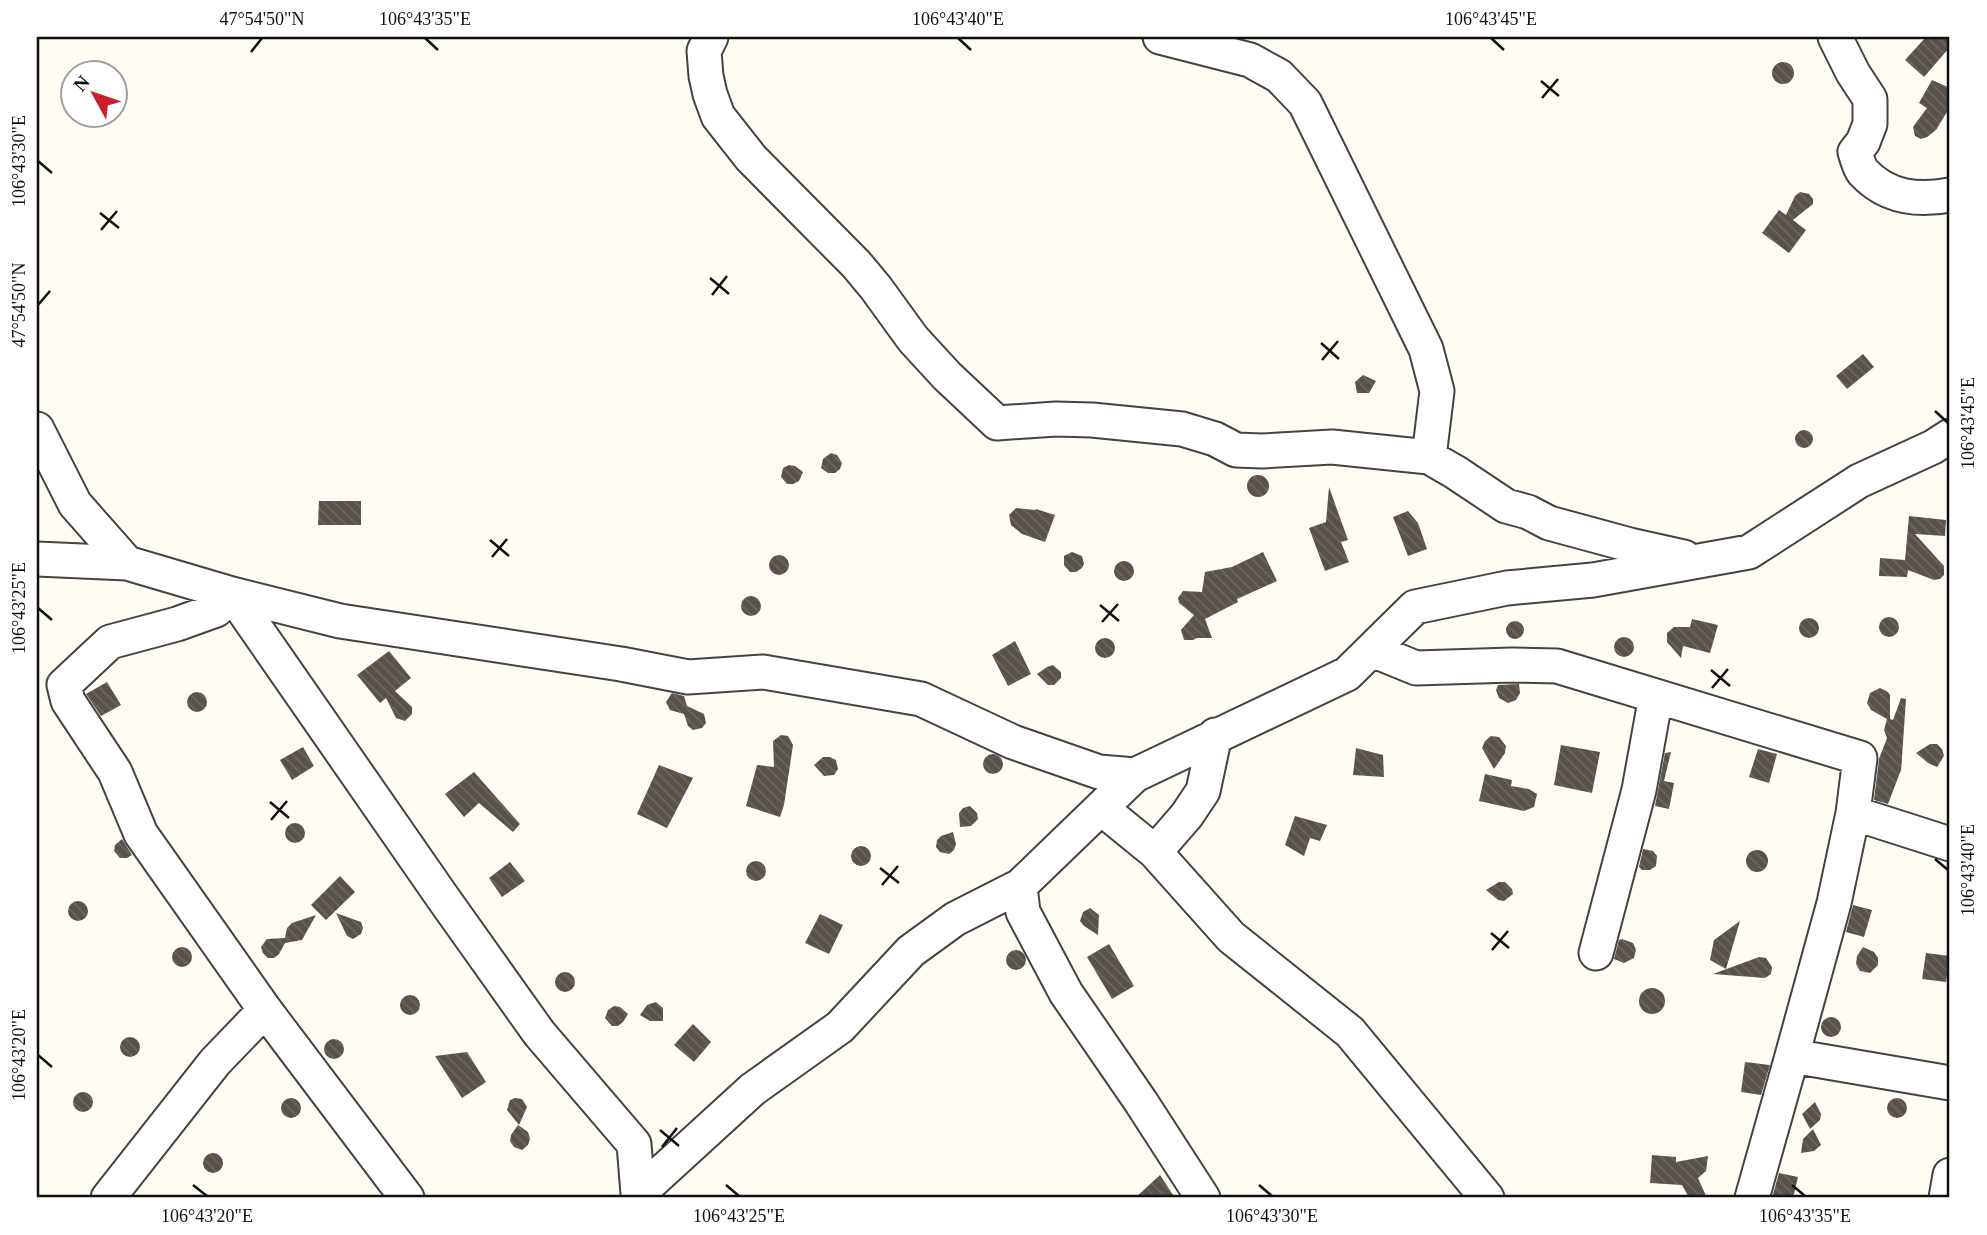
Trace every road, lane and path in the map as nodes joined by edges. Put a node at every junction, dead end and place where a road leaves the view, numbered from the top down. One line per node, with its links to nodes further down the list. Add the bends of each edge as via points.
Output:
1 (711, 37): 7 (street, via 705,51 706,76 718,116 761,168 856,264 913,339 997,423 1092,420 1182,429 1236,450 1332,447)
2 (1160, 37): 7 (street, via 1250,60 1279,76 1305,103 1426,349 1437,391)
3 (1835, 37): 4 (street, via 1870,99 1870,124 1855,152 1862,171 1886,190 1913,199)
4 (1950, 195)
5 (37, 429): 10 (street, via 75,504)
6 (1945, 448): 8 (street, via 1860,481)
7 (1429, 457): 8 (street, via 1506,506 1549,523 1694,559)
8 (1749, 552): 12 (street, via 1593,580 1507,588 1415,607)
9 (37, 559): 10 (street)
10 (127, 564): 11 (street)
11 (232, 594): 15 (street, via 341,621 688,677 763,672 921,699 1026,747 1099,772); 22 (street, via 216,610 110,642 64,685 68,701 115,772 141,834); 26 (street, via 539,1033 634,1144)
12 (1371, 650): 13 (street, via 1416,668 1557,666); 14 (street, via 1347,674)
13 (1656, 696): 17 (street, via 1860,758); 21 (street, via 1639,790)
14 (1215, 736): 15 (street); 19 (street, via 1203,791)
15 (1135, 775): 16 (street)
16 (1101, 808): 19 (street); 20 (street)
17 (1853, 813): 18 (street); 23 (street)
18 (1950, 844)
19 (1155, 852): 30 (street, via 1231,937 1350,1032)
20 (1020, 886): 26 (street, via 956,919 911,951 840,1027 753,1089); 29 (street, via 1023,912 1066,993)
21 (1596, 953)
22 (265, 1010): 27 (street, via 215,1062); 28 (street)
23 (1792, 1056): 24 (street); 31 (street)
24 (1950, 1083)
25 (1950, 1175): 32 (street)
26 (639, 1196)
27 (108, 1198)
28 (407, 1198)
29 (1203, 1198)
30 (1487, 1198)
31 (1752, 1198)
32 (1946, 1198)

